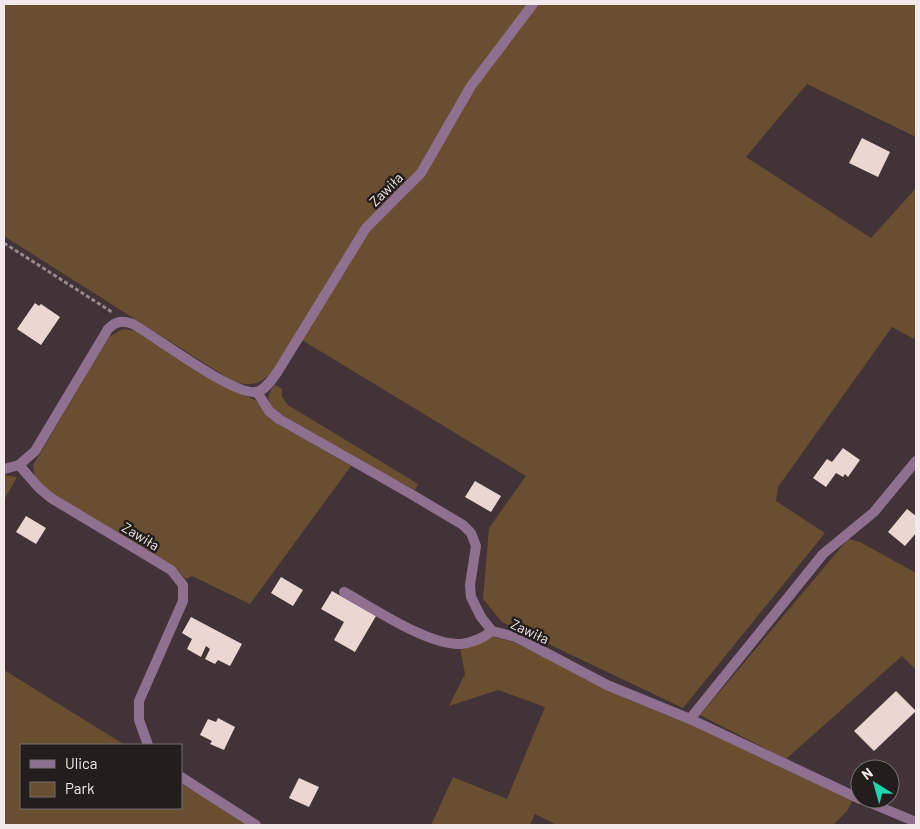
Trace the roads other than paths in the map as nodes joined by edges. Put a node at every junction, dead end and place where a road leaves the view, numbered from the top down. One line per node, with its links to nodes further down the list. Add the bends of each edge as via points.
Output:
1 (533, 4): 2 (street, Zawiła, via 471,86 421,173 366,228 278,371)
2 (257, 392): 4 (street, via 229,383 127,322 113,324 34,451); 7 (street, Zawiła, via 269,411 279,419 411,494 471,533 476,546 471,597 480,617)
3 (916, 461): 8 (street, via 874,512 823,554)
4 (19, 465): 5 (street); 9 (street, Zawiła, via 51,498 171,570 183,586 183,601 139,701 139,720)
5 (4, 469)
6 (344, 592): 7 (street, via 405,627 446,643 471,642)
7 (492, 631): 8 (street, Zawiła, via 516,637 607,685)
8 (690, 719): 11 (street, Zawiła)
9 (148, 744)
10 (182, 778): 14 (street)
11 (850, 794)
12 (884, 809): 13 (street, Zawiła)
13 (916, 822)
14 (256, 825)

